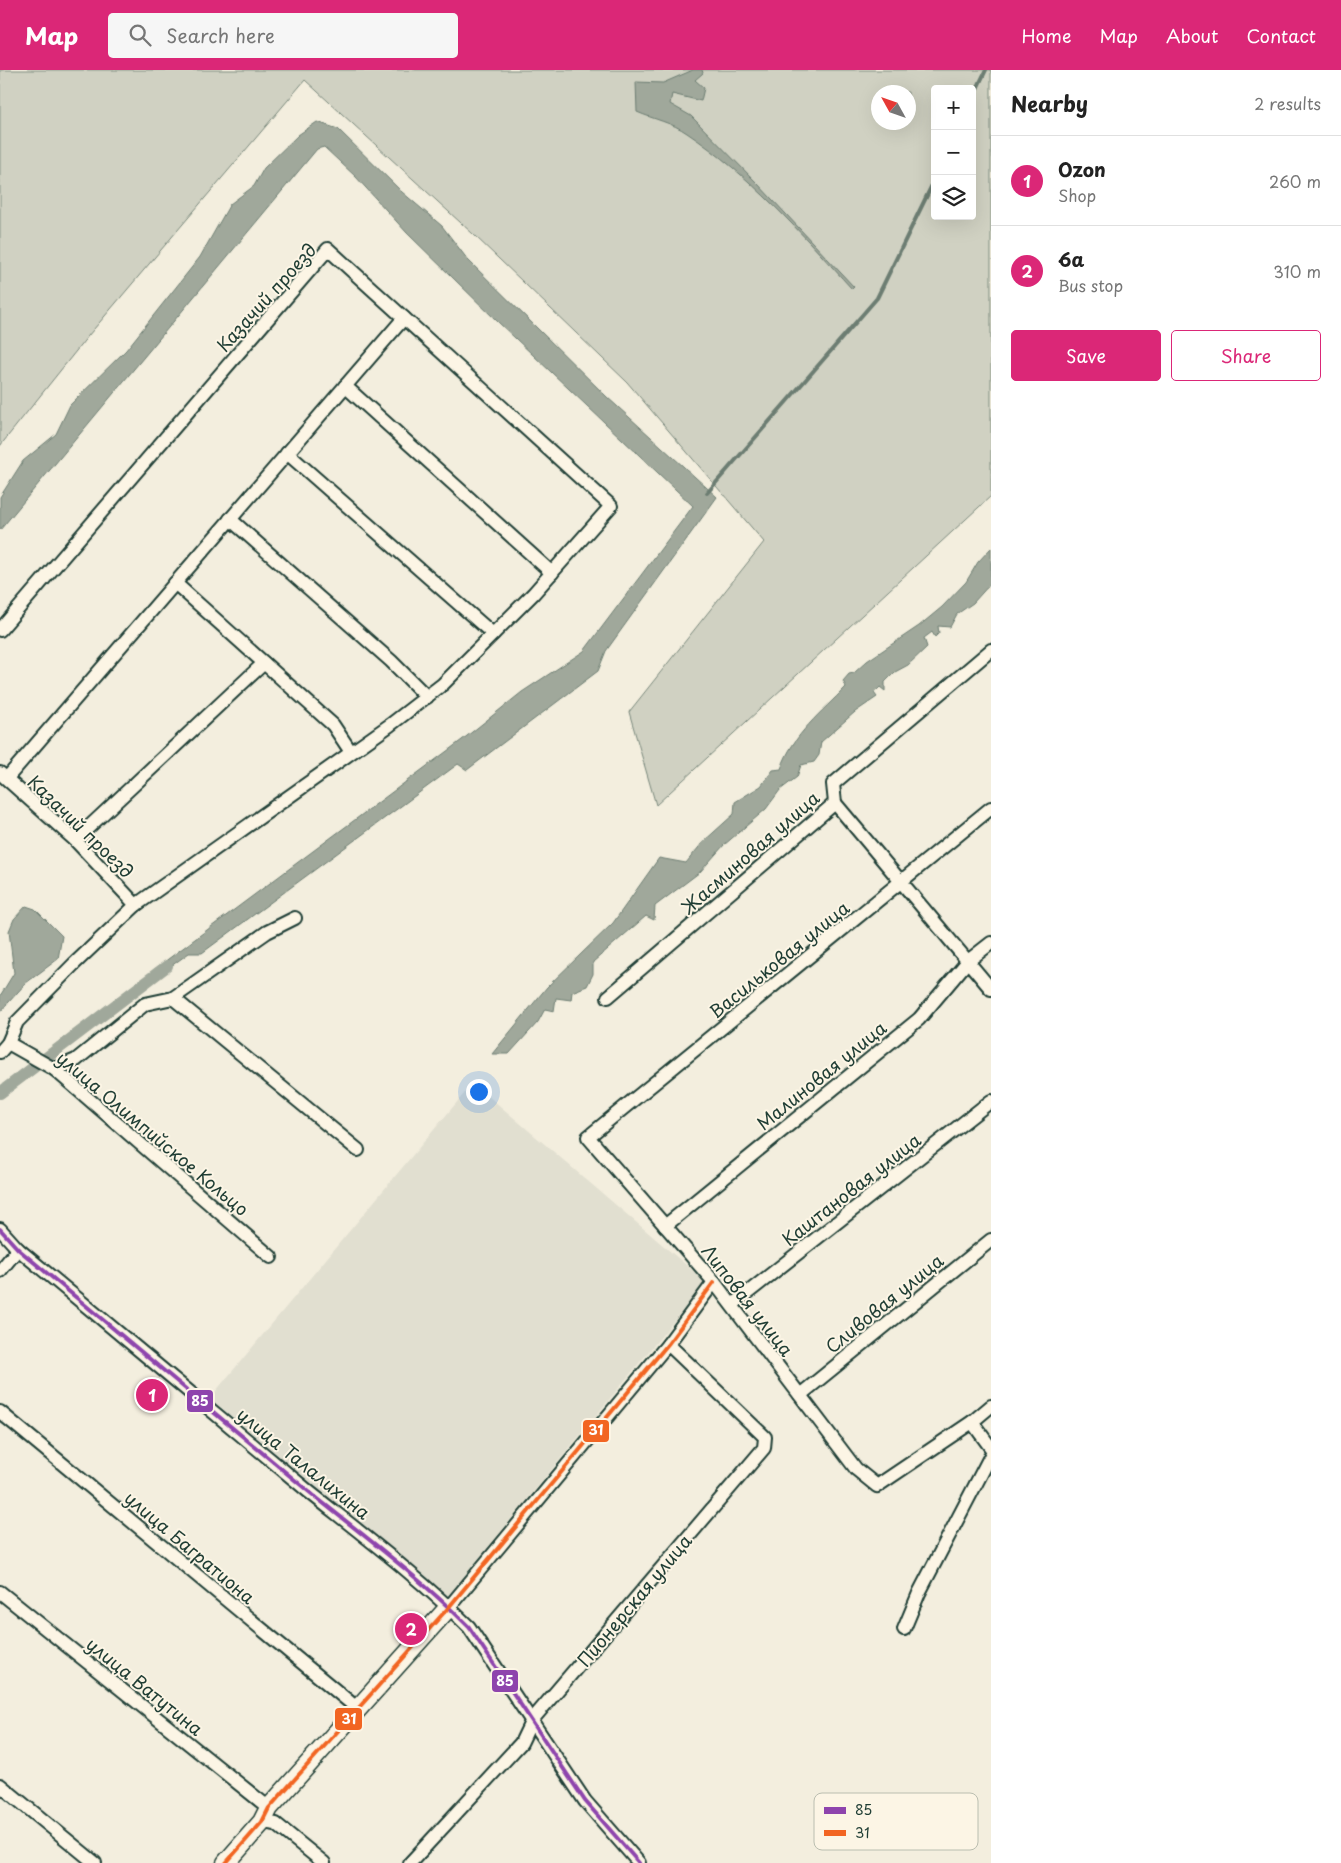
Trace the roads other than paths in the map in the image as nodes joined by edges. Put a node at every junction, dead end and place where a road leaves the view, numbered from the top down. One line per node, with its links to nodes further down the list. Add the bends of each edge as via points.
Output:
1 (404, 318): 2 (street); 5 (street, Казачий проезд, via 611,506); 7 (street, Казачий проезд, via 328,249)
2 (345, 386): 3 (street); 5 (street)
3 (287, 453): 4 (street); 8 (street)
4 (230, 519): 6 (street); 11 (street, via 392,661)
5 (552, 573): 8 (street)
6 (175, 583): 10 (street); 13 (street)
7 (0, 630)
8 (493, 634): 11 (street)
9 (991, 650): 14 (street, Жасминовая улица, via 833,784)
10 (264, 663): 12 (street, via 333,725); 16 (street)
11 (427, 697): 12 (street)
12 (351, 752): 18 (street)
13 (3, 776): 16 (street, Казачий проезд)
14 (835, 803): 17 (street); 23 (street, Жасминовая улица)
15 (991, 808): 17 (street, Васильковая улица)
16 (75, 840): 18 (street, Казачий проезд)
17 (902, 881): 21 (street); 28 (street, Васильковая улица)
18 (136, 905): 25 (street, via 17,1022)
19 (295, 918): 24 (street, via 267,932)
20 (991, 943): 21 (street, Малиновая улица)
21 (968, 961): 22 (street); 30 (street, Малиновая улица, via 919,1019)
22 (991, 989)
23 (608, 997)
24 (173, 998): 26 (street, via 145,1004 76,1060); 29 (street)
25 (4, 1047): 26 (street, улица Олимпийское Кольцо)
26 (54, 1068): 34 (street, улица Олимпийское Кольцо)
27 (991, 1101): 37 (street, Каштановая улица)
28 (588, 1137): 30 (street, Липовая улица)
29 (358, 1150)
30 (665, 1226): 36 (street, Липовая улица)
31 (0, 1229): 33 (street, улица Талалихина)
32 (991, 1240): 39 (street, Сливовая улица)
33 (18, 1249): 35 (street); 46 (street, улица Талалихина, via 430,1588)
34 (270, 1257)
35 (0, 1271)
36 (714, 1282): 37 (street, Липовая улица); 38 (street)
37 (732, 1305): 39 (street, Липовая улица)
38 (668, 1344): 46 (street); 49 (street, Пионерская улица, via 765,1437 764,1448)
39 (800, 1395): 42 (street, Липовая улица, via 856,1469 877,1486)
40 (991, 1406): 42 (street)
41 (0, 1412): 48 (street, улица Багратиона)
42 (972, 1422): 43 (street)
43 (991, 1448)
44 (991, 1455): 47 (street, via 918,1593)
45 (0, 1592): 51 (street, улица Ватутина)
46 (448, 1607): 48 (street); 49 (street, улица Талалихина, via 469,1627)
47 (904, 1629)
48 (358, 1709): 51 (street)
49 (532, 1720): 55 (street, Пионерская улица, via 521,1743); 56 (street, улица Талалихина, via 585,1800)
50 (0, 1785): 52 (street)
51 (265, 1815): 53 (street); 54 (street)
52 (95, 1863)
53 (226, 1863)
54 (324, 1863)
55 (410, 1863)
56 (639, 1863)

